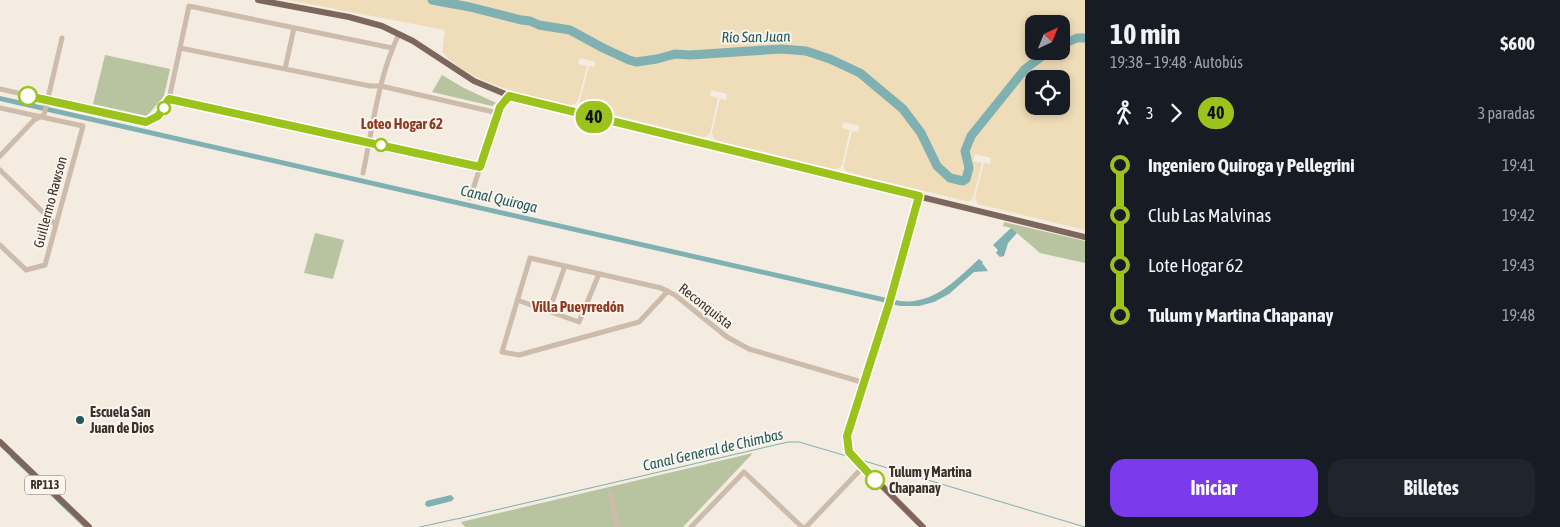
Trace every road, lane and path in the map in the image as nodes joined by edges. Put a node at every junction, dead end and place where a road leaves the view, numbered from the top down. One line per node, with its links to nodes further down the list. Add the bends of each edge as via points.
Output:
1 (258, 0): 3 (main road, via 364,21)
2 (294, 28): 5 (street, via 189,6); 6 (street); 7 (street)
3 (399, 34): 6 (street); 10 (main road, via 468,78)
4 (62, 38): 12 (street)
5 (180, 48): 7 (street); 11 (street)
6 (392, 48): 8 (street)
7 (285, 69): 8 (street)
8 (381, 86): 14 (street); 16 (street)
9 (0, 89): 12 (street)
10 (509, 96): 14 (street); 21 (main road)
11 (169, 99): 12 (street, via 158,116 147,122); 16 (street)
12 (46, 106): 15 (street)
13 (0, 108): 15 (street)
14 (498, 113): 18 (street)
15 (40, 117): 17 (street); 23 (street, Guillermo Rawson, via 83,126)
16 (370, 142): 18 (street); 20 (street)
17 (0, 156)
18 (480, 167): 22 (street)
19 (0, 170): 23 (street)
20 (363, 173)
21 (919, 196): 24 (main road); 31 (main road)
22 (470, 198)
23 (56, 225): 25 (street, Guillermo Rawson, via 45,265 26,270)
24 (1085, 236)
25 (0, 245)
26 (564, 266): 27 (street, Reconquista); 29 (street, Reconquista, via 530,258); 30 (street)
27 (599, 274): 28 (street, Reconquista); 30 (street, via 579,322)
28 (668, 291): 29 (street, via 639,322 518,355 502,352); 31 (street, Reconquista, via 727,337 749,349)
29 (517, 300): 30 (street)
30 (548, 311)
31 (865, 383): 33 (main road, via 847,436 848,448)
32 (0, 442): 36 (main road, RP113)
33 (863, 467): 35 (main road); 40 (street)
34 (610, 493): 37 (street)
35 (921, 526)
36 (89, 527)
37 (618, 527)
38 (691, 527): 39 (street, via 744,472)
39 (802, 527)
40 (806, 527)

